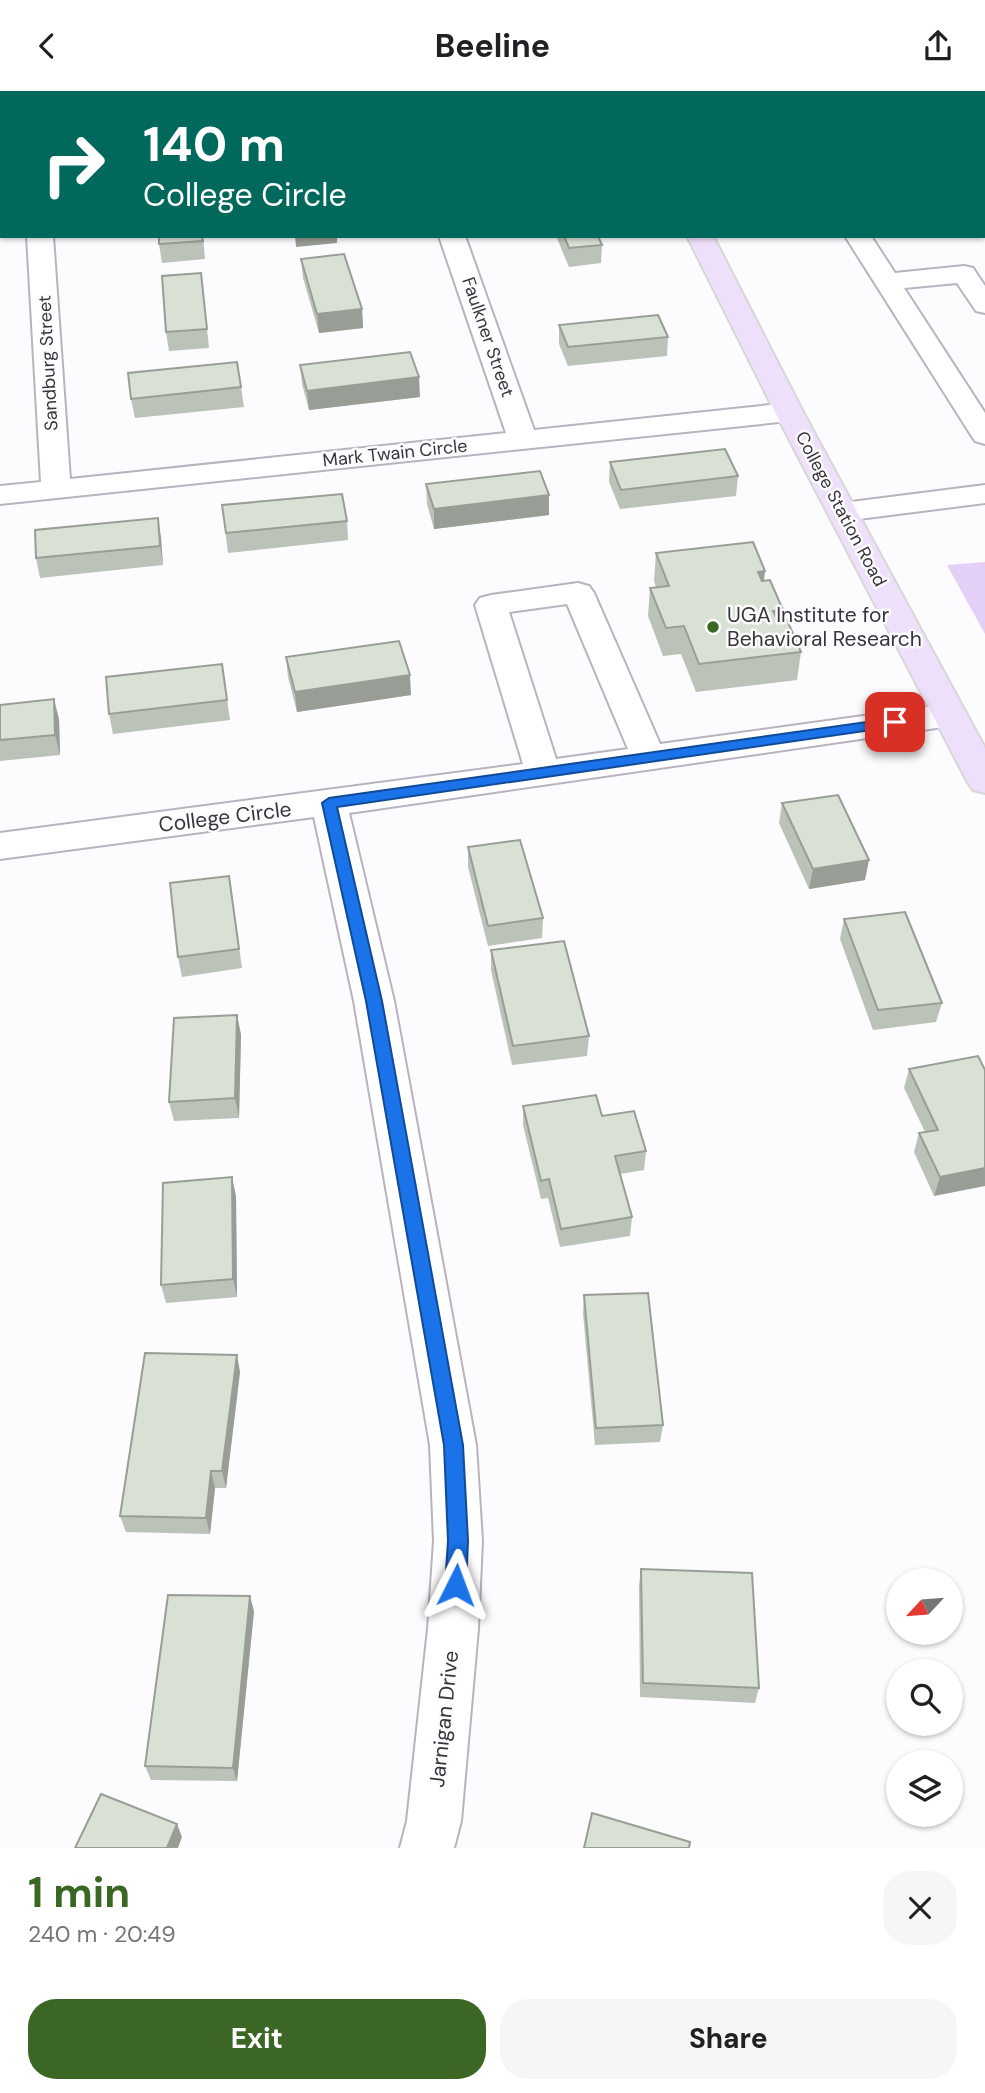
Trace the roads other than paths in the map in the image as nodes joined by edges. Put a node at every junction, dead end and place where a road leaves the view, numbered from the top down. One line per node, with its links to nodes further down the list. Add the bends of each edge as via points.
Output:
1 (40, 238): 10 (street, Sandburg Street)
2 (453, 238): 9 (street, Faulkner Street)
3 (701, 238): 7 (main road, College Station Road)
4 (859, 238): 5 (street)
5 (887, 282): 6 (street, via 964,274); 8 (street)
6 (985, 305)
7 (789, 412): 9 (street, Mark Twain Circle); 13 (main road, College Station Road)
8 (985, 435)
9 (523, 439): 10 (street, Mark Twain Circle)
10 (56, 489): 12 (street, Mark Twain Circle)
11 (985, 494): 13 (street)
12 (0, 495)
13 (842, 512): 14 (main road, College Station Road)
14 (950, 715): 15 (street, College Circle); 17 (main road, College Station Road)
15 (649, 758): 16 (street, College Circle); 16 (street, via 578,593 491,605)
16 (543, 773): 18 (street, College Circle)
17 (985, 781)
18 (329, 803): 19 (street, College Circle); 20 (street, Jarnigan Drive, via 374,1001 453,1445 458,1541 453,1629 434,1821)
19 (0, 846)
20 (426, 1848)

